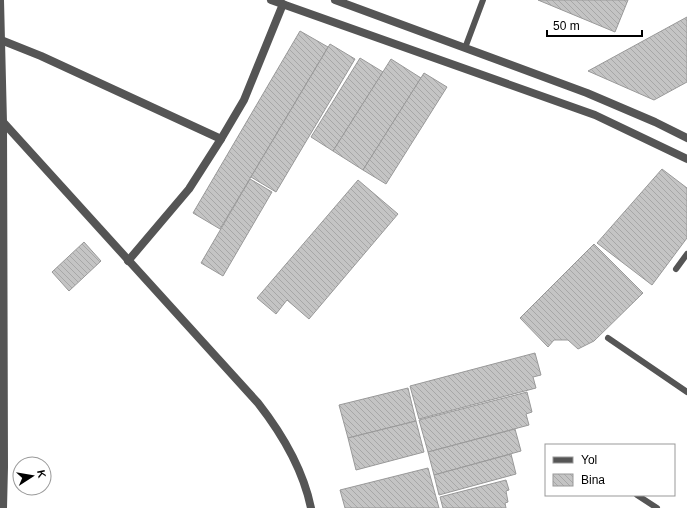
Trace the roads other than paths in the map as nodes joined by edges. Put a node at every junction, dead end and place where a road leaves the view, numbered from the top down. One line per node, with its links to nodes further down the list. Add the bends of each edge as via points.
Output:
1 (0, 0): 6 (street)
2 (271, 0): 5 (street)
3 (335, 0): 7 (street)
4 (483, 0): 7 (lane)
5 (283, 4): 10 (street, via 244,100); 11 (street, via 595,115)
6 (1, 40): 8 (street); 10 (street)
7 (465, 48): 9 (street, via 587,93)
8 (2, 122): 13 (street); 18 (street)
9 (687, 138)
10 (220, 139): 13 (street, via 190,189)
11 (687, 160)
12 (687, 254): 14 (lane)
13 (128, 261): 19 (street, via 273,422 296,461)
14 (676, 269)
15 (608, 338): 16 (lane)
16 (687, 392)
17 (639, 496): 20 (lane)
18 (3, 508)
19 (311, 508)
20 (657, 508)

